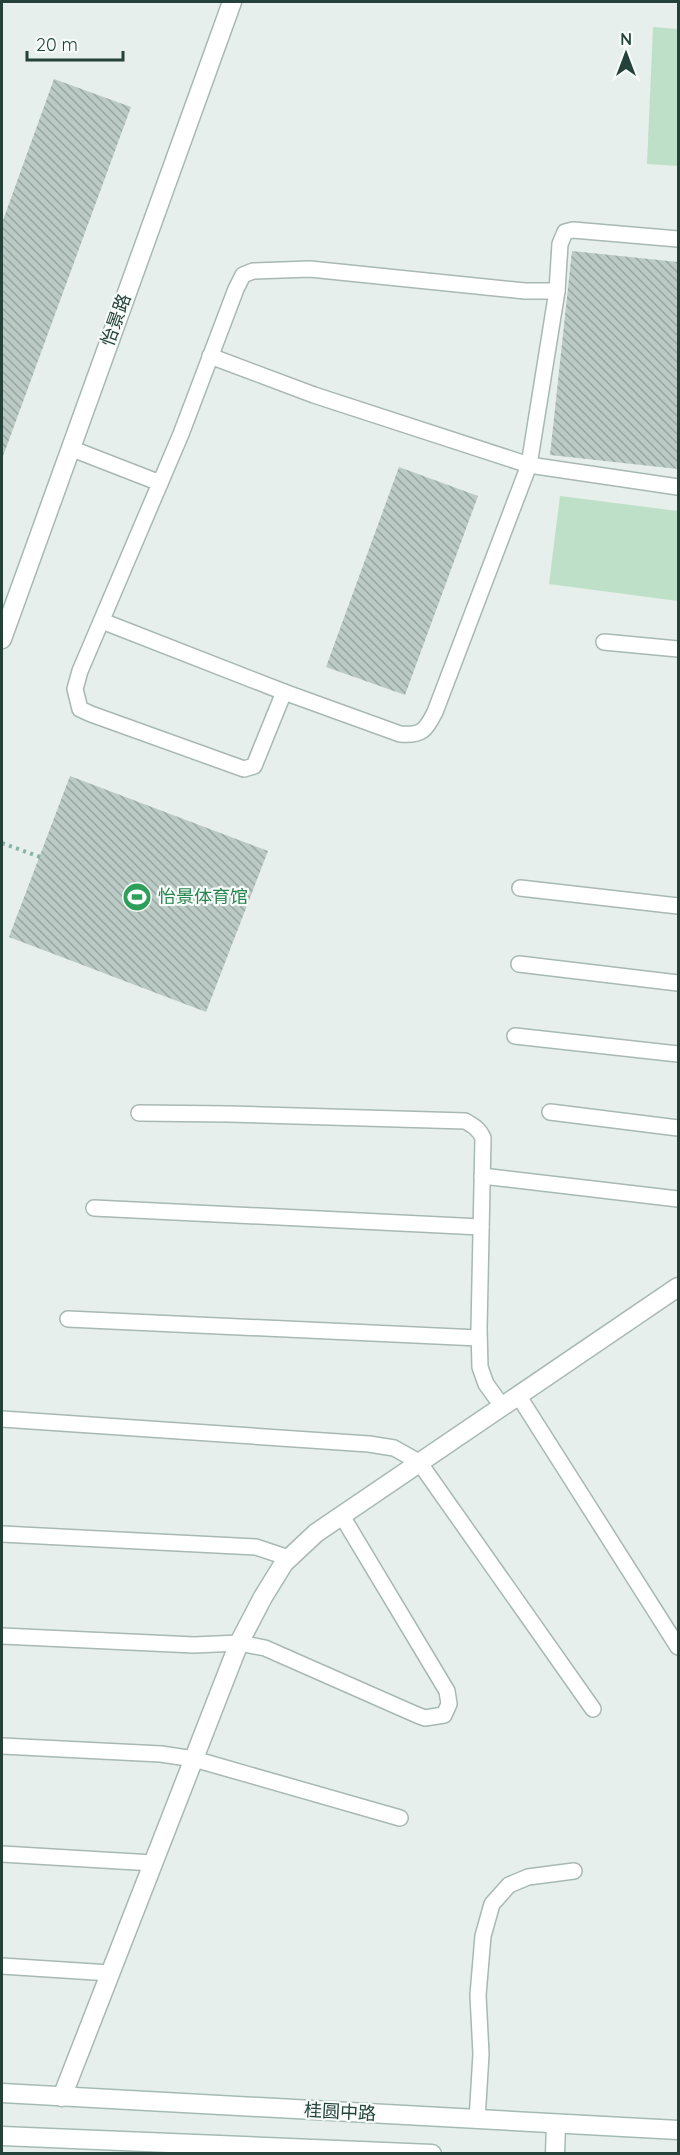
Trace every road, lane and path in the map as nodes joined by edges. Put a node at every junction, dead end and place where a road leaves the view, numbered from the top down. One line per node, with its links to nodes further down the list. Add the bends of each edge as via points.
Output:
1 (232, 2): 5 (street, 怡景路)
2 (678, 239): 3 (lane, via 568,231 560,244)
3 (557, 291): 4 (lane, via 310,269 253,271 243,275); 6 (lane)
4 (210, 356): 6 (lane, via 314,395); 7 (lane)
5 (70, 448): 7 (lane); 10 (street, 怡景路)
6 (529, 465): 8 (lane); 13 (lane, via 427,728 412,735 400,734)
7 (160, 483): 9 (lane)
8 (678, 487)
9 (102, 621): 13 (lane); 13 (lane, via 75,689 80,709 91,714 244,769 254,766)
10 (2, 639)
11 (604, 642): 12 (lane)
12 (678, 649)
13 (284, 692)
14 (2, 843): 15 (path)
15 (40, 857)
16 (520, 888): 17 (lane)
17 (678, 906)
18 (519, 964): 19 (lane)
19 (678, 983)
20 (515, 1036): 21 (lane)
21 (678, 1054)
22 (550, 1112): 24 (lane)
23 (139, 1113): 25 (lane, via 465,1121 480,1131 483,1138)
24 (678, 1128)
25 (482, 1176): 26 (lane); 28 (lane)
26 (678, 1199)
27 (94, 1208): 28 (lane)
28 (481, 1227): 31 (lane)
29 (678, 1287): 32 (street)
30 (68, 1319): 31 (lane)
31 (479, 1338): 33 (lane, via 480,1367 486,1384)
32 (518, 1395): 33 (street); 41 (lane)
33 (502, 1406): 35 (street)
34 (2, 1419): 35 (lane, via 369,1444 394,1448)
35 (418, 1462): 36 (street); 42 (lane)
36 (342, 1515): 38 (street); 40 (lane, via 447,1691 449,1704 444,1715 425,1718 265,1648)
37 (2, 1534): 38 (lane, via 256,1547)
38 (289, 1558): 40 (street)
39 (2, 1636): 40 (lane, via 194,1645)
40 (239, 1643): 44 (street)
41 (678, 1647)
42 (593, 1709)
43 (2, 1746): 44 (lane)
44 (194, 1759): 45 (lane); 47 (street)
45 (400, 1818)
46 (2, 1854): 47 (lane)
47 (153, 1863): 50 (street)
48 (574, 1871): 53 (lane, via 528,1877 509,1886 492,1904 483,1936 478,1995 481,2054)
49 (2, 1966): 50 (lane)
50 (110, 1973): 52 (street)
51 (2, 2093): 52 (street, 桂圆中路)
52 (62, 2097): 53 (street, 桂圆中路)
53 (477, 2120): 54 (street, 桂圆中路)
54 (556, 2124): 55 (street, 桂圆中路); 58 (street)
55 (678, 2130)
56 (2, 2136): 57 (street, 桂圆中路)
57 (432, 2154)
58 (555, 2154)

